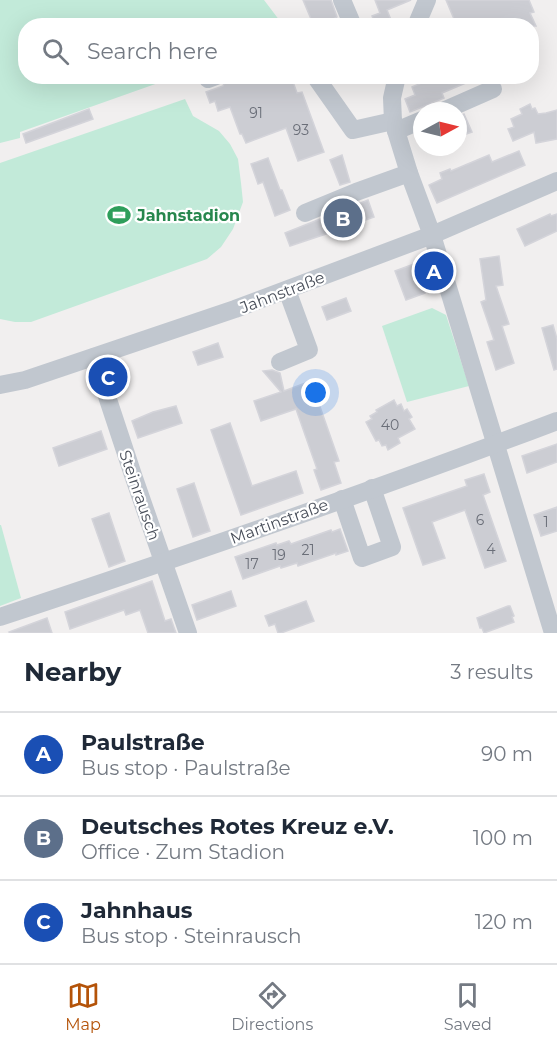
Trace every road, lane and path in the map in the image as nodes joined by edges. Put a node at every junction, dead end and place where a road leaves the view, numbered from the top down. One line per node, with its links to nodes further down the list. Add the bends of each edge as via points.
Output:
1 (342, 0): 3 (street)
2 (427, 0): 4 (street)
3 (350, 18)
4 (419, 18)
5 (321, 84): 10 (street, via 353,129)
6 (395, 84): 10 (street, via 392,98)
7 (493, 90): 8 (street)
8 (464, 102)
9 (413, 122): 10 (street)
10 (395, 126): 11 (street)
11 (410, 172): 13 (street); 14 (street)
12 (557, 181): 14 (street, Jahnstraße)
13 (305, 213)
14 (432, 235): 15 (street, Jahnstraße); 20 (street)
15 (287, 290): 16 (street, Jahnstraße); 17 (street, via 309,350)
16 (94, 357): 18 (street, Jahnstraße); 23 (street, Steinrausch)
17 (280, 362)
18 (0, 385)
19 (557, 421): 20 (street, Martinstraße)
20 (496, 444): 21 (street, Martinstraße); 26 (street, via 544,572)
21 (372, 488): 22 (street, Martinstraße); 22 (street, via 392,547 362,558)
22 (342, 499): 23 (street, Martinstraße)
23 (164, 562): 24 (street, Martinstraße); 25 (street, Steinrausch)
24 (0, 617)
25 (188, 633)
26 (553, 633)

